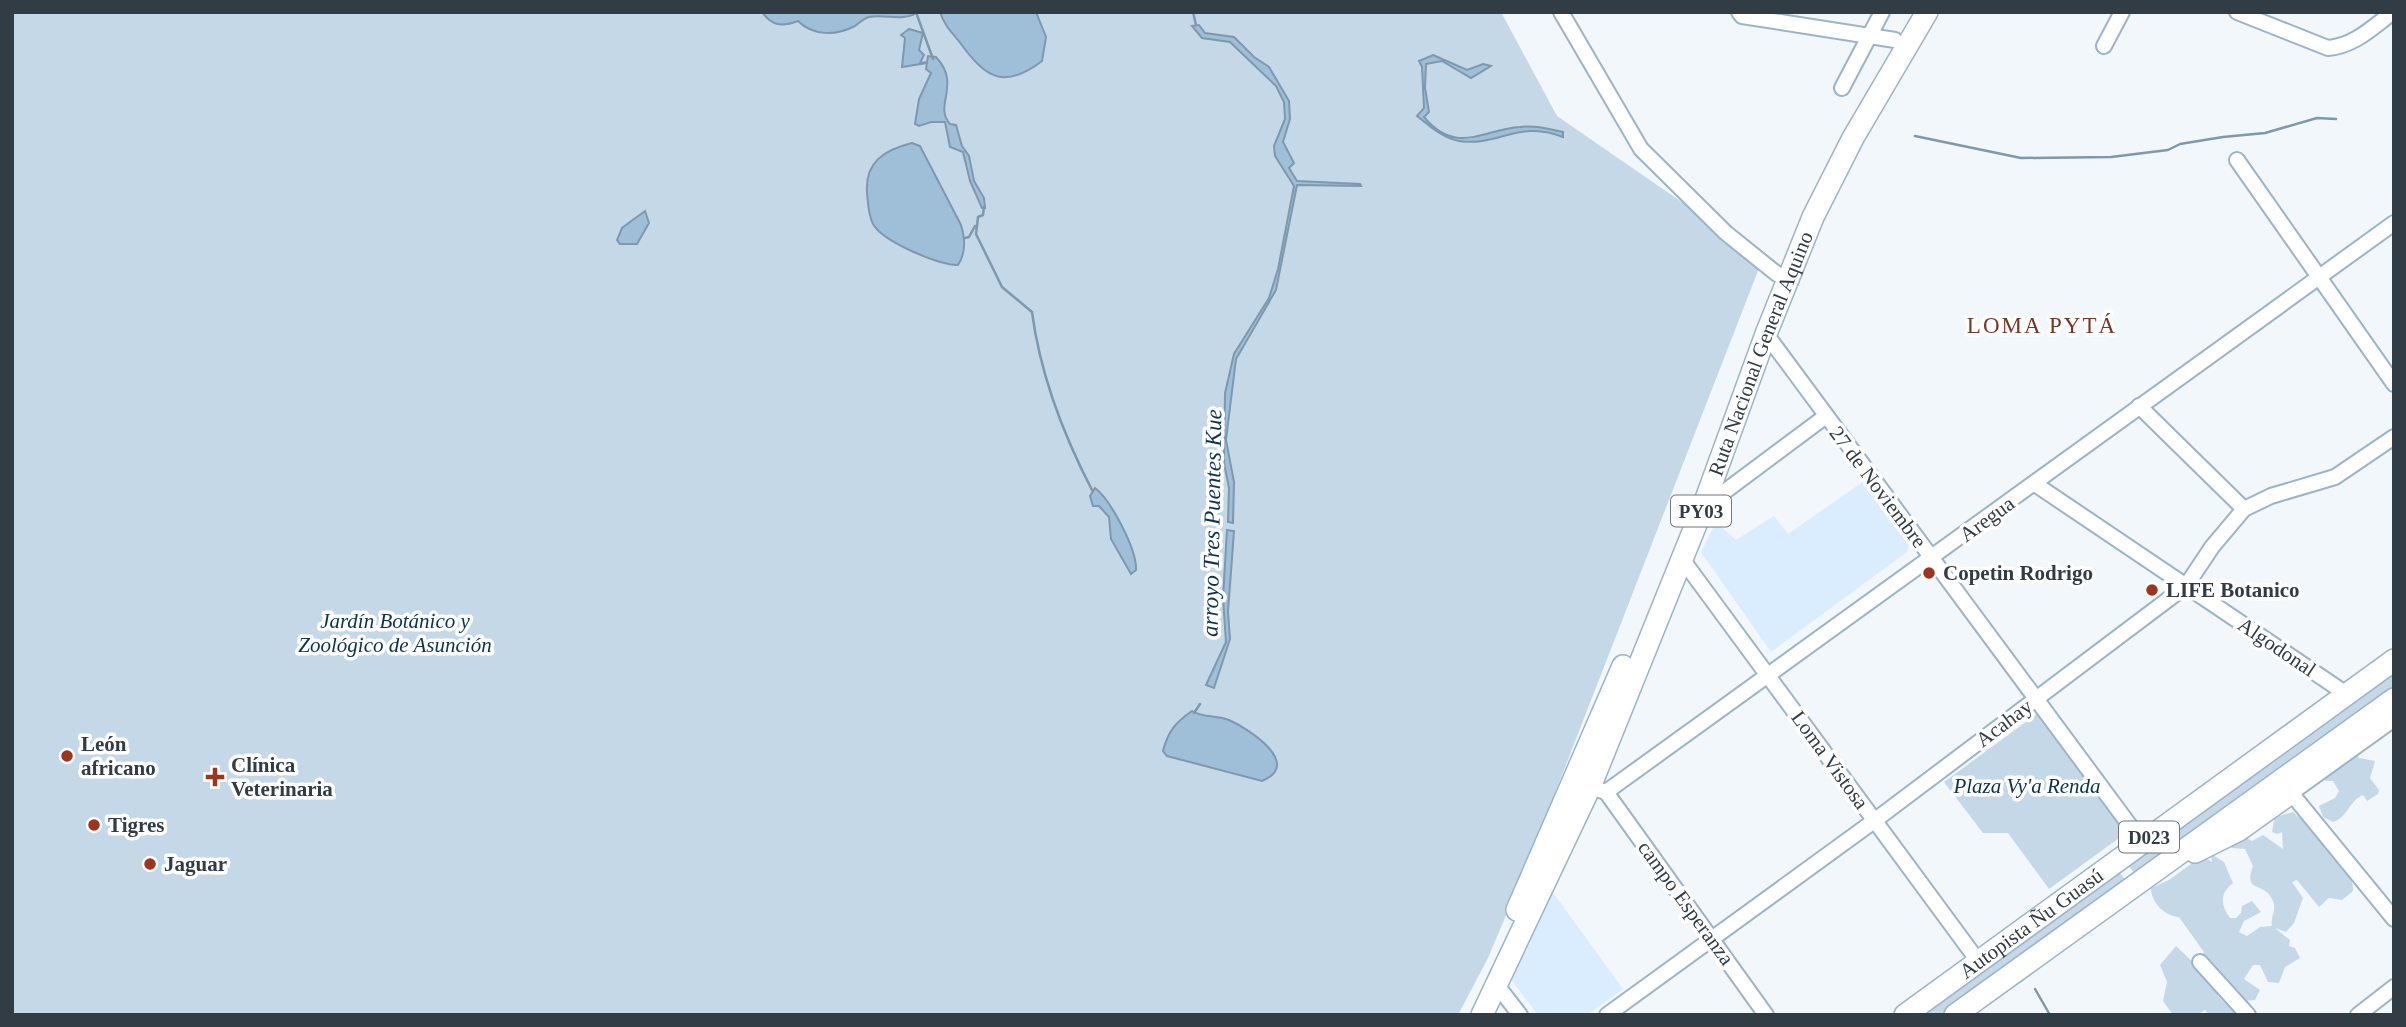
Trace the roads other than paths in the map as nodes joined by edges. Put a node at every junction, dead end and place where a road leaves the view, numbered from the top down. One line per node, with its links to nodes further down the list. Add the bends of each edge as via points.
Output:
1 (1561, 12): 15 (street, via 1641,149 1726,233)
2 (1739, 12): 9 (street)
3 (1882, 12): 9 (street)
4 (1911, 12): 10 (highway, Ruta Nacional General Aquino / PY03)
5 (1927, 12): 17 (highway, Ruta Nacional General Aquino / PY03, via 1832,178)
6 (2122, 12): 11 (street)
7 (2237, 12): 8 (street, via 2328,48 2354,41)
8 (2393, 12)
9 (1870, 36): 10 (street); 12 (street)
10 (1895, 40): 15 (highway, Ruta Nacional General Aquino / PY03, via 1822,173)
11 (2104, 46)
12 (1842, 88)
13 (2237, 160): 16 (street)
14 (2394, 223): 16 (street, Aregua)
15 (1777, 274): 36 (highway, Ruta Nacional General Aquino / PY03, via 1670,552)
16 (2319, 278): 18 (street); 19 (street, Aregua)
17 (1766, 334): 20 (street, 27 de Noviembre); 23 (highway, Ruta Nacional General Aquino / PY03)
18 (2394, 384)
19 (2139, 406): 22 (street, Aregua); 24 (street)
20 (1826, 416): 23 (street); 26 (street, 27 de Noviembre)
21 (2394, 436): 24 (street, Acahay, via 2335,477)
22 (2035, 484): 26 (street, Aregua); 27 (street, Algodonal)
23 (1703, 507): 25 (highway, Ruta Nacional General Aquino / PY03)
24 (2244, 509): 27 (street, Acahay)
25 (1682, 559): 30 (street, Loma Vistosa); 36 (highway, Ruta Nacional General Aquino / PY03)
26 (1932, 559): 30 (street, Aregua); 33 (street, 27 de Noviembre)
27 (2186, 586): 32 (street, Algodonal); 33 (street, Acahay)
28 (2394, 647): 31 (highway)
29 (2394, 660): 31 (highway, Autopista Ñu Guasú / D023)
30 (1767, 674): 36 (street, Aregua); 38 (street, Loma Vistosa)
31 (2371, 676): 32 (highway, Autopista Ñu Guasú / D023)
32 (2345, 693): 39 (highway, Autopista Ñu Guasú / D023)
33 (2035, 699): 38 (street, Acahay); 39 (street, 27 de Noviembre)
34 (2394, 699): 40 (highway, Autopista Ñu Guasú / D023)
35 (2394, 719): 37 (street)
36 (1590, 787): 42 (street, campo Esperanza); 45 (highway, Ruta Nacional General Aquino / PY03); 47 (highway, Ruta Nacional General Aquino / PY03)
37 (2291, 793): 40 (highway, via 2239,830); 41 (street)
38 (1874, 821): 42 (street, Acahay); 43 (street, Loma Vistosa)
39 (2142, 842): 43 (highway, Autopista Ñu Guasú / D023)
40 (2149, 874): 53 (highway, Autopista Ñu Guasú / D023)
41 (2394, 919)
42 (1711, 938): 50 (street, Acahay); 51 (street, campo Esperanza)
43 (1978, 961): 52 (highway, Autopista Ñu Guasú / D023)
44 (2200, 961): 54 (street)
45 (1496, 984): 48 (highway, Ruta Nacional General Aquino / PY03); 49 (street)
46 (2394, 987): 55 (street)
47 (1468, 1015)
48 (1482, 1015)
49 (1520, 1015)
50 (1607, 1015)
51 (1766, 1015)
52 (1905, 1015)
53 (1955, 1015)
54 (2248, 1015)
55 (2358, 1015)

